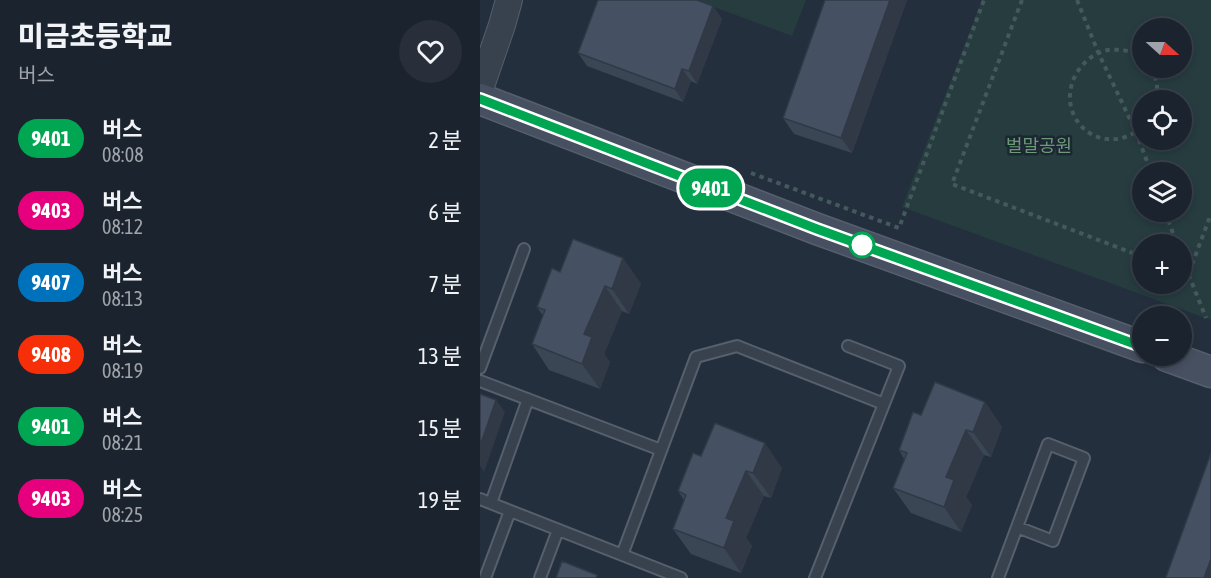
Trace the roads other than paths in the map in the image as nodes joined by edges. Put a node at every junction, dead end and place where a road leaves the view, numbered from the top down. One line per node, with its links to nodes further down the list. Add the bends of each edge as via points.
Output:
1 (509, 0): 2 (street)
2 (480, 89)
3 (480, 99): 5 (main road, via 817,229)
4 (524, 249): 8 (lane)
5 (1132, 343)
6 (848, 346): 12 (lane, via 899,366)
7 (1192, 365): 9 (main road)
8 (480, 368)
9 (1211, 372)
10 (480, 381): 11 (lane)
11 (528, 399): 13 (lane); 15 (lane)
12 (884, 404): 13 (lane, via 737,346 696,357); 23 (lane)
13 (661, 450): 19 (lane)
14 (480, 499): 15 (lane)
15 (491, 503): 16 (lane)
16 (510, 511): 18 (lane); 20 (lane)
17 (1017, 526): 17 (lane, via 1048,444 1084,458 1053,541); 24 (lane)
18 (558, 530): 19 (lane); 21 (lane)
19 (622, 555): 22 (lane)
20 (485, 578)
21 (540, 578)
22 (681, 578)
23 (815, 578)
24 (998, 578)

